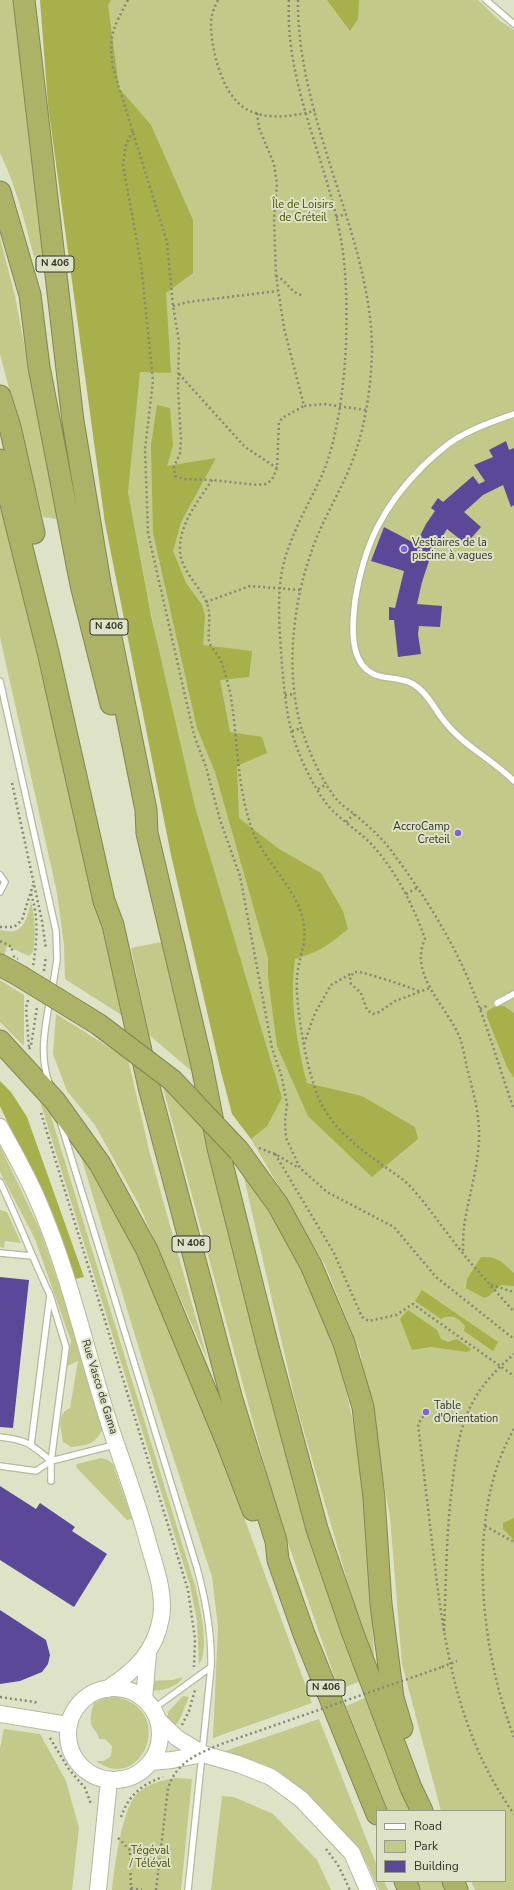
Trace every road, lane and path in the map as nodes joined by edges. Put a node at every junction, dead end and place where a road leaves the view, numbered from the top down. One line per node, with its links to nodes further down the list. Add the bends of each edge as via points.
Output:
1 (24, 0): 41 (highway, N 406, via 74,421 100,583 146,810)
2 (128, 0): 10 (path, via 113,29 110,48 113,68)
3 (218, 0): 8 (path, via 211,22 218,66 230,92 238,102 246,109)
4 (289, 0): 9 (path, via 289,38)
5 (486, 0): 6 (lane)
6 (514, 24)
7 (315, 111): 9 (path)
8 (257, 113): 9 (path, via 282,117); 14 (path, via 259,128 274,164 277,184 274,218)
9 (305, 113): 13 (path)
10 (133, 131): 17 (path, via 166,242); 61 (path, via 126,144 123,165 140,264 153,381 145,449 148,533 194,735 240,876 272,1048 287,1104 286,1138)
11 (0, 192): 41 (highway, via 30,295 39,367 81,585 138,812)
12 (346, 214): 13 (path)
13 (336, 217): 21 (path, via 344,252 347,294 346,349)
14 (276, 276): 15 (path); 16 (path, via 285,281 294,292)
15 (278, 291): 17 (path); 20 (path, via 284,328)
16 (302, 294)
17 (173, 306): 18 (path, via 180,340)
18 (178, 374): 25 (path, via 244,447); 26 (path, via 181,439 180,453 174,467 175,476 185,480)
19 (0, 396): 46 (highway, N 406, via 10,427 31,518 111,900)
20 (304, 406): 21 (path); 25 (path, via 282,418 279,423)
21 (339, 406): 22 (path); 27 (path, via 323,472 291,542)
22 (366, 410)
23 (514, 414): 36 (lane, via 460,436 433,457 404,486 383,514 368,547 354,608 354,641 359,661 367,671 381,677 409,682 422,690 460,738 500,767)
24 (0, 460): 46 (highway, via 48,652 104,901)
25 (277, 468): 26 (path, via 272,480 266,484)
26 (212, 480): 29 (path, via 185,524 180,549 190,577)
27 (279, 589): 28 (path); 29 (path, via 250,586); 32 (path, via 278,609)
28 (301, 590)
29 (206, 602): 56 (path, via 209,611 209,644 220,660 231,695 248,815 259,844 285,883 304,926 304,943 297,977)
30 (0, 681): 57 (lane, via 56,931 56,966 43,1039 48,1080)
31 (295, 694): 32 (path)
32 (285, 696): 34 (path)
33 (302, 728): 34 (path)
34 (292, 731): 38 (path)
35 (10, 777): 47 (path, via 34,884 22,920 14,927)
36 (514, 781)
37 (327, 784): 38 (path)
38 (318, 789): 40 (path, via 326,804)
39 (354, 814): 40 (path)
40 (346, 822): 45 (path, via 373,846)
41 (147, 833): 102 (highway, N 406, via 199,1053 218,1148 267,1343 318,1529 352,1632)
42 (0, 875): 44 (lane, via 5,882)
43 (417, 888): 45 (path)
44 (0, 892)
45 (406, 894): 51 (path, via 425,939 421,948 423,971)
46 (113, 925): 84 (highway, N 406, via 151,1095 232,1400 276,1541)
47 (0, 927)
48 (0, 941): 49 (path, via 12,947)
49 (6, 961): 103 (highway, bridge, via 20,976 98,1024 172,1080 239,1151 278,1205 311,1265 344,1343 363,1407 374,1498 381,1604 393,1698 422,1789)
50 (354, 972): 52 (path); 52 (path, via 350,977 351,984 361,992 369,1013 379,1012 395,1001); 56 (path, via 331,985 315,1012)
51 (430, 988): 52 (path); 64 (path, via 460,1038 478,1119 479,1140 464,1227)
52 (419, 991)
53 (514, 994): 54 (lane)
54 (497, 1003)
55 (0, 1041): 57 (highway)
56 (304, 1044): 64 (path, via 323,1108 341,1131 409,1185)
57 (47, 1103): 84 (highway, via 100,1164 147,1250 267,1546); 89 (path, via 190,1601 195,1644); 90 (lane, via 59,1119 202,1583 210,1627)
58 (0, 1127): 78 (street, Rue Vasco de Gama, via 38,1200 56,1246)
59 (253, 1146): 60 (path)
60 (275, 1154): 61 (path); 72 (path, via 334,1253 362,1317 369,1321 396,1315 413,1304)
61 (300, 1168): 70 (path, via 327,1192 394,1227 436,1277)
62 (0, 1182): 65 (lane)
63 (0, 1253): 65 (lane)
64 (463, 1254): 66 (path)
65 (32, 1256): 68 (lane)
66 (490, 1285): 67 (path); 69 (path)
67 (514, 1292)
68 (50, 1295): 77 (lane); 79 (lane, via 66,1347)
69 (514, 1312)
70 (514, 1339)
71 (514, 1354): 72 (path)
72 (500, 1366): 73 (path); 85 (path, via 474,1400 465,1420 455,1460 447,1525)
73 (514, 1376)
74 (426, 1412): 85 (path, via 418,1424)
75 (514, 1429): 82 (path, via 494,1475)
76 (0, 1437): 77 (lane, via 19,1439)
77 (31, 1444): 79 (lane)
78 (116, 1444): 79 (lane); 86 (street, Rue Vasco de Gama, via 138,1505 161,1592 161,1618)
79 (52, 1461): 80 (lane, via 36,1471); 81 (lane)
80 (0, 1466)
81 (51, 1481)
82 (485, 1526): 83 (path); 96 (path, via 484,1586 490,1652)
83 (514, 1542)
84 (278, 1560): 104 (highway, N 406, via 304,1634)
85 (444, 1636): 88 (path)
86 (148, 1654): 91 (street, Rue Vasco de Gama, via 128,1674); 92 (street, Rue Vasco de Gama)
87 (457, 1661): 88 (path)
88 (450, 1663): 105 (path, via 470,1733 484,1764); 112 (path, bridge, via 224,1743 198,1753 182,1765 172,1776 168,1788)
89 (194, 1667)
90 (211, 1667): 92 (lane); 97 (lane)
91 (107, 1689): 92 (street, via 124,1689); 94 (street, via 81,1702)
92 (152, 1710): 97 (street, via 177,1738); 98 (street, via 159,1742)
93 (0, 1714): 94 (street)
94 (68, 1725): 100 (street, via 69,1742 78,1762 88,1772)
95 (45, 1736): 101 (path, via 52,1740 68,1768 85,1788)
96 (514, 1737)
97 (203, 1754): 98 (street); 113 (lane); 115 (street, via 271,1777 301,1799 352,1853)
98 (151, 1762): 100 (street, via 125,1779)
99 (170, 1775): 106 (path, via 155,1779 135,1792 127,1802)
100 (109, 1780): 110 (street)
101 (92, 1808)
102 (422, 1810)
103 (425, 1810)
104 (376, 1812)
105 (514, 1814)
106 (120, 1821)
107 (114, 1833): 109 (path, via 130,1850)
108 (324, 1846): 114 (path, via 338,1865)
109 (131, 1889): 111 (path)
110 (98, 1890)
111 (142, 1890)
112 (156, 1890)
113 (188, 1890)
114 (350, 1890)
115 (368, 1890)

